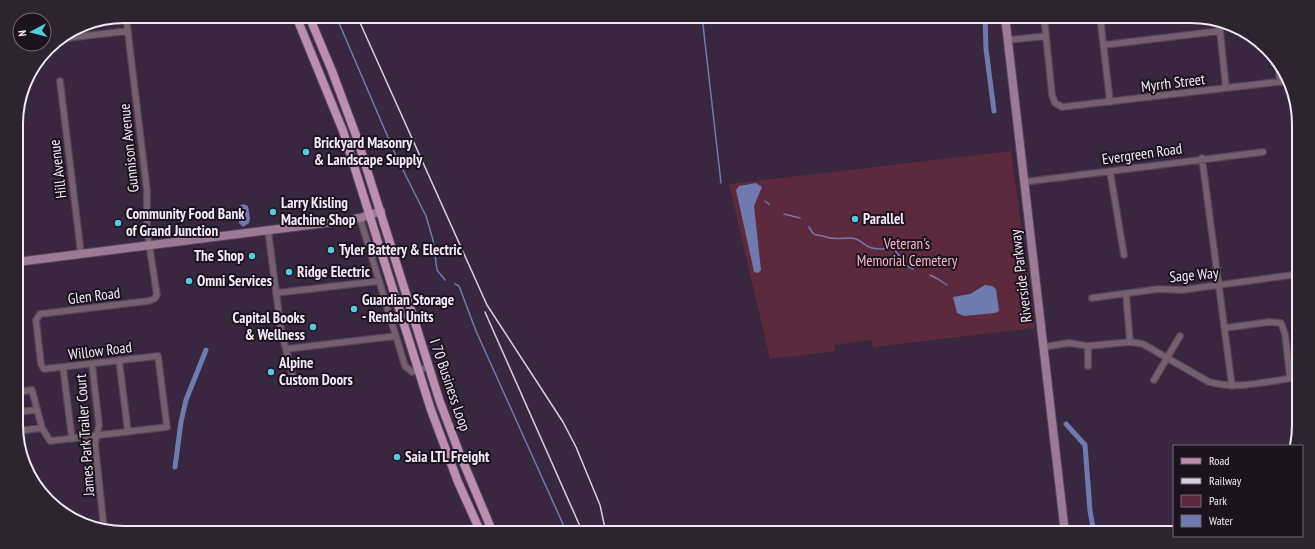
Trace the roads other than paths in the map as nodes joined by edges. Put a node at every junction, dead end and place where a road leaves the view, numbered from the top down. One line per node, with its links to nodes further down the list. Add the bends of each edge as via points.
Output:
1 (127, 23): 8 (street, Gunnison Avenue)
2 (299, 23): 23 (main road, I 70 Business Loop, via 343,131)
3 (312, 23): 22 (main road, I 70 Business Loop, via 348,112)
4 (1006, 23): 12 (main road, Riverside Parkway)
5 (1045, 23): 10 (street)
6 (1101, 23): 13 (street)
7 (1220, 27): 9 (street)
8 (128, 31): 11 (street); 26 (street, Gunnison Avenue, via 147,191 147,230)
9 (1220, 31): 13 (street); 16 (street)
10 (1046, 36): 12 (street); 17 (street, Myrrh Street, via 1055,103 1062,107)
11 (71, 38)
12 (1008, 40): 21 (main road, Riverside Parkway)
13 (1104, 45): 17 (street)
14 (60, 81): 27 (street, Hill Avenue)
15 (1283, 82): 16 (street, Myrrh Street)
16 (1226, 88): 17 (street, Myrrh Street)
17 (1110, 102)
18 (1263, 152): 19 (street, Evergreen Road)
19 (1202, 158): 20 (street, Evergreen Road); 32 (street)
20 (1110, 171): 21 (street, Evergreen Road); 28 (street)
21 (1024, 182): 42 (main road, Riverside Parkway)
22 (381, 211): 23 (main road); 49 (main road, I 70 Business Loop)
23 (370, 215): 24 (main road); 51 (main road, I 70 Business Loop)
24 (360, 218): 25 (main road); 31 (street)
25 (268, 230): 26 (main road); 33 (street)
26 (151, 245): 27 (main road); 36 (street, Gunnison Avenue, via 157,295)
27 (81, 254): 29 (main road)
28 (1124, 255)
29 (23, 261)
30 (1292, 275): 32 (street, Sage Way)
31 (379, 281): 33 (street); 38 (street)
32 (1219, 285): 34 (street, Sage Way); 37 (street)
33 (276, 293): 43 (street)
34 (1126, 294): 35 (street, Sage Way); 40 (street)
35 (1092, 298)
36 (154, 299): 50 (street, Glen Road, via 38,316 36,320 41,364)
37 (1225, 328): 53 (street, via 1280,323 1285,334); 55 (street)
38 (396, 336): 43 (street); 51 (street, via 407,369 412,372)
39 (1180, 336): 44 (street)
40 (1130, 342): 41 (street); 44 (street, via 1143,344)
41 (1088, 346): 42 (street, via 1069,343); 47 (street)
42 (1043, 347): 69 (main road, Riverside Parkway)
43 (286, 349): 52 (street)
44 (1168, 358): 54 (street); 55 (street, via 1209,382)
45 (119, 360): 46 (street, Willow Road); 61 (street); 61 (street, Willow Road, via 158,356 167,428)
46 (92, 364): 48 (street, Willow Road); 62 (street, James Park Trailer Court, via 99,425)
47 (1088, 366)
48 (63, 367): 50 (street, Willow Road); 63 (street)
49 (429, 367): 51 (street); 64 (main road, I 70 Business Loop)
50 (44, 369)
51 (418, 371): 65 (main road, I 70 Business Loop)
52 (293, 377)
53 (1290, 378): 55 (street)
54 (1154, 380)
55 (1232, 386)
56 (23, 391): 57 (street, via 32,390)
57 (36, 410): 58 (street); 59 (street)
58 (23, 411)
59 (42, 428): 60 (street); 63 (street, via 50,441)
60 (23, 430)
61 (128, 432): 62 (street)
62 (96, 436): 63 (street); 66 (street, James Park Trailer Court)
63 (72, 439)
64 (456, 445): 65 (main road); 68 (main road, I 70 Business Loop)
65 (444, 447): 67 (main road, I 70 Business Loop)
66 (104, 524)
67 (478, 526)
68 (490, 526)
69 (1064, 526)

